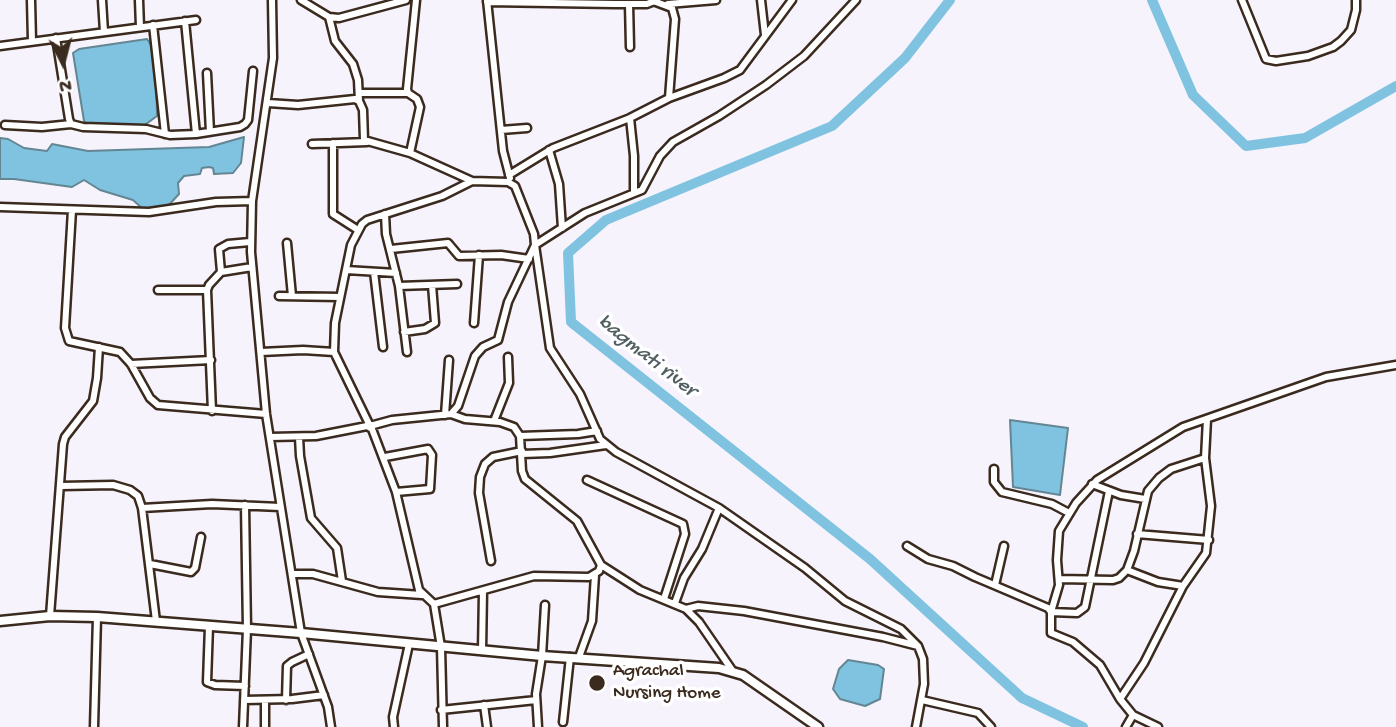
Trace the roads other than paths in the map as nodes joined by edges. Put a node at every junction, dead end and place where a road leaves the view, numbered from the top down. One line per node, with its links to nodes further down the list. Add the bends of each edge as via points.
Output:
1 (31, 0): 26 (street)
2 (102, 0): 23 (street)
3 (139, 0): 22 (street)
4 (272, 0): 34 (street, via 274,58)
5 (301, 0): 18 (street)
6 (406, 0): 18 (street, via 353,16)
7 (416, 0): 31 (street)
8 (716, 0): 17 (street)
9 (761, 0): 24 (street)
10 (792, 0): 24 (street)
11 (856, 0): 51 (street, via 785,71 673,142 660,156 645,187)
12 (1242, 0): 13 (street, via 1269,61 1333,47 1351,30)
13 (1356, 0)
14 (487, 1): 16 (street); 39 (street)
15 (657, 1): 16 (street); 17 (street)
16 (629, 4): 28 (street)
17 (666, 4): 33 (street, via 675,19)
18 (329, 17): 32 (street, via 335,41 353,64)
19 (195, 20): 20 (street)
20 (185, 21): 21 (street); 42 (street)
21 (153, 25): 22 (street); 41 (street)
22 (139, 27): 23 (street)
23 (104, 32): 25 (street)
24 (765, 35): 33 (street, via 740,70)
25 (56, 38): 26 (street); 36 (street)
26 (32, 41): 27 (street)
27 (0, 46)
28 (630, 47)
29 (253, 71): 40 (street, via 246,124)
30 (207, 73): 40 (street)
31 (408, 93): 32 (street); 47 (street, via 420,107)
32 (359, 97): 34 (street, via 298,105); 43 (street)
33 (669, 98): 35 (street)
34 (268, 103): 52 (street)
35 (630, 118): 46 (street); 51 (street)
36 (71, 124): 37 (street); 41 (street)
37 (5, 125)
38 (527, 128): 39 (street)
39 (501, 130): 48 (street)
40 (211, 132): 42 (street)
41 (165, 134): 42 (street)
42 (196, 134)
43 (367, 142): 44 (street); 47 (street)
44 (333, 143): 45 (street); 57 (street, via 333,214)
45 (312, 144)
46 (549, 150): 48 (street); 56 (street, via 561,192)
47 (410, 153): 49 (street)
48 (509, 175): 50 (street)
49 (472, 181): 50 (street); 55 (street)
50 (512, 183): 60 (street)
51 (634, 193): 56 (street)
52 (252, 201): 54 (street, via 149,212); 58 (street)
53 (0, 207): 54 (street)
54 (72, 210): 80 (street, via 66,337 73,343)
55 (385, 214): 57 (street, via 367,220); 61 (street)
56 (562, 228): 60 (street)
57 (358, 230): 65 (street)
58 (250, 242): 64 (street); 66 (street, via 219,249)
59 (287, 243): 75 (street)
60 (535, 245): 63 (street); 95 (street, via 550,348)
61 (391, 249): 62 (street, via 448,243 458,256); 68 (street)
62 (479, 255): 63 (street); 77 (street)
63 (529, 259): 91 (street, via 508,302 498,340 475,356 458,406)
64 (252, 267): 66 (street); 81 (street)
65 (346, 270): 67 (street); 76 (street)
66 (221, 272): 73 (street)
67 (374, 272): 68 (street); 79 (street)
68 (396, 273): 71 (street)
69 (457, 284): 70 (street)
70 (432, 285): 71 (street); 78 (street, via 435,323)
71 (399, 286): 78 (street)
72 (158, 290): 73 (street)
73 (207, 290): 85 (street)
74 (279, 296): 75 (street)
75 (292, 296): 76 (street)
76 (340, 297): 82 (street)
77 (474, 323)
78 (404, 332): 83 (street)
79 (383, 346)
80 (99, 347): 87 (street, via 120,352); 106 (street, via 93,401 63,444)
81 (261, 352): 82 (street); 90 (street)
82 (334, 352): 94 (street)
83 (407, 352)
84 (508, 357): 93 (street, via 509,383)
85 (211, 359): 87 (street); 89 (street)
86 (449, 360): 91 (street)
87 (131, 364): 89 (street, via 154,403)
88 (1396, 365): 92 (street, via 1340,373)
89 (212, 411): 90 (street)
90 (266, 414): 97 (street)
91 (448, 415): 93 (street); 94 (street)
92 (1206, 419): 102 (street); 105 (street, via 1183,427)
93 (494, 421): 96 (street, via 514,427)
94 (370, 426): 98 (street); 101 (street)
95 (597, 431): 96 (street); 99 (street)
96 (520, 436): 100 (street)
97 (270, 437): 98 (street); 111 (street)
98 (299, 437): 128 (street, via 311,519 337,548)
99 (606, 445): 100 (street, via 543,454); 113 (street)
100 (522, 452): 120 (street, via 488,460 480,477); 122 (street, via 525,479 578,522)
101 (385, 457): 108 (street); 108 (street, via 428,449 432,455 430,489)
102 (1205, 458): 109 (street, via 1171,469); 117 (street, via 1211,506)
103 (993, 469): 114 (street, via 994,482 1002,492 1052,504)
104 (587, 480): 133 (street, via 683,524 685,534)
105 (1092, 484): 107 (street); 114 (street)
106 (61, 486): 112 (street, via 120,486 138,496); 139 (street)
107 (1110, 491): 109 (street); 127 (street)
108 (396, 492): 132 (street)
109 (1145, 499): 115 (street)
110 (245, 505): 111 (street); 112 (street); 144 (street)
111 (280, 507): 124 (street)
112 (142, 508): 121 (street)
113 (719, 508): 134 (street); 147 (street, via 845,601 901,629)
114 (1069, 513): 126 (street, via 1059,531)
115 (1137, 534): 117 (street); 123 (street)
116 (201, 537): 121 (street, via 191,572)
117 (1209, 540): 130 (street, via 1206,553)
118 (907, 546): 129 (street)
119 (1004, 546): 129 (street)
120 (491, 561)
121 (150, 564): 142 (street)
122 (601, 565): 125 (street); 133 (street)
123 (1127, 570): 127 (street, via 1113,580); 130 (street)
124 (292, 574): 128 (street); 145 (street)
125 (595, 575): 131 (street, via 534,576); 152 (street, via 592,621)
126 (1059, 579): 127 (street); 138 (street)
127 (1092, 580): 138 (street, via 1081,612)
128 (342, 581): 132 (street, via 378,592)
129 (996, 585): 138 (street)
130 (1182, 586): 157 (street, via 1144,663)
131 (483, 591): 135 (street); 149 (street)
132 (422, 595): 135 (street)
133 (664, 599): 134 (street)
134 (675, 603): 137 (street)
135 (434, 604): 148 (street)
136 (545, 605): 151 (street)
137 (686, 609): 147 (street, via 744,611); 153 (street)
138 (1051, 612): 157 (street, via 1051,633 1073,642 1100,665)
139 (50, 616): 140 (main road); 141 (main road)
140 (97, 617): 142 (main road); 168 (street)
141 (0, 621)
142 (156, 621): 143 (main road)
143 (209, 626): 144 (main road); 154 (street, via 207,682)
144 (247, 629): 145 (main road); 154 (street)
145 (301, 633): 146 (main road); 150 (street)
146 (409, 644): 148 (main road); 172 (street)
147 (918, 646): 161 (street, via 925,669)
148 (441, 647): 149 (main road); 163 (street)
149 (482, 651): 151 (main road)
150 (309, 654): 155 (street); 160 (street, via 287,666)
151 (542, 656): 152 (main road); 156 (street)
152 (575, 657): 153 (main road); 166 (street)
153 (732, 670): 165 (main road)
154 (245, 686): 158 (street)
155 (324, 695): 160 (street); 171 (street)
156 (536, 699): 162 (street); 175 (street)
157 (1120, 699): 164 (street)
158 (244, 700): 159 (street); 169 (street)
159 (265, 700): 160 (street); 170 (street)
160 (286, 700)
161 (922, 700): 178 (street); 179 (street, via 978,713)
162 (484, 705): 163 (street); 174 (street)
163 (442, 710): 173 (street)
164 (1133, 715): 167 (street); 180 (street)
165 (805, 717): 176 (street); 177 (main road)
166 (564, 722)
167 (1127, 725)
168 (94, 727)
169 (243, 727)
170 (265, 727)
171 (331, 727)
172 (394, 727)
173 (443, 727)
174 (486, 727)
175 (538, 727)
176 (801, 727)
177 (817, 727)
178 (916, 727)
179 (991, 727)
180 (1158, 727)

